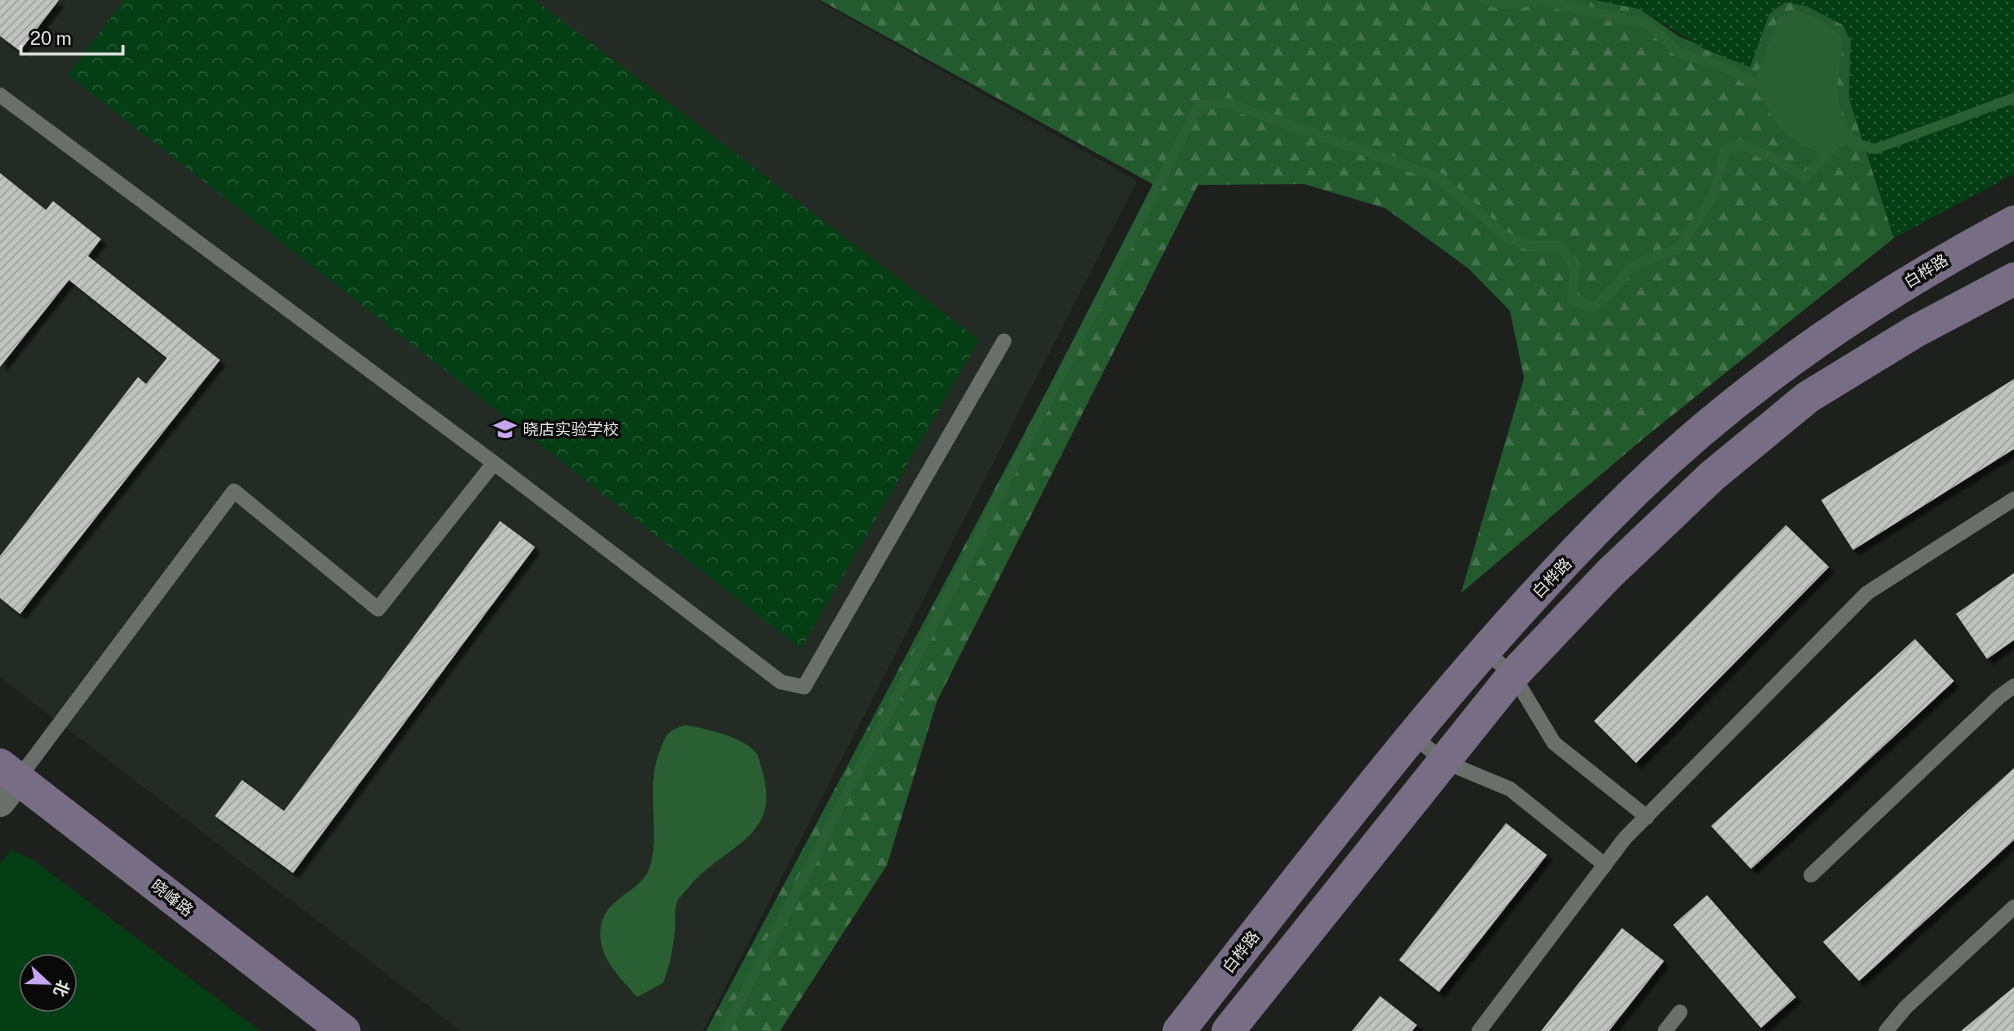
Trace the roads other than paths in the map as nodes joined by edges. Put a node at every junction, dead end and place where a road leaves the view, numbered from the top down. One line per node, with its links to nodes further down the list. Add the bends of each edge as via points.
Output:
1 (0, 95): 5 (lane)
2 (2014, 222): 7 (street, 白桦路, via 1937,263 1734,404 1636,490)
3 (2014, 279): 8 (street, via 1916,331 1808,397 1712,476 1609,574)
4 (1004, 342): 5 (lane, via 804,687 781,682)
5 (494, 463): 12 (lane, via 378,609 234,491)
6 (2014, 499): 13 (lane, via 1866,593)
7 (1484, 650): 8 (lane); 10 (street, 白桦路)
8 (1513, 675): 11 (street); 13 (lane, via 1554,743)
9 (2014, 686): 15 (lane)
10 (1413, 735): 11 (lane); 19 (street, 白桦路)
11 (1443, 761): 14 (lane, via 1510,789); 20 (street)
12 (6, 782): 18 (street, 晓峰路)
13 (1647, 817): 14 (lane, via 1625,838)
14 (1605, 866): 21 (lane)
15 (1811, 875)
16 (2014, 907): 23 (lane, via 1906,1007)
17 (1680, 1012): 22 (lane)
18 (344, 1031)
19 (1179, 1031)
20 (1228, 1031)
21 (1479, 1031)
22 (1665, 1031)
23 (1886, 1031)

